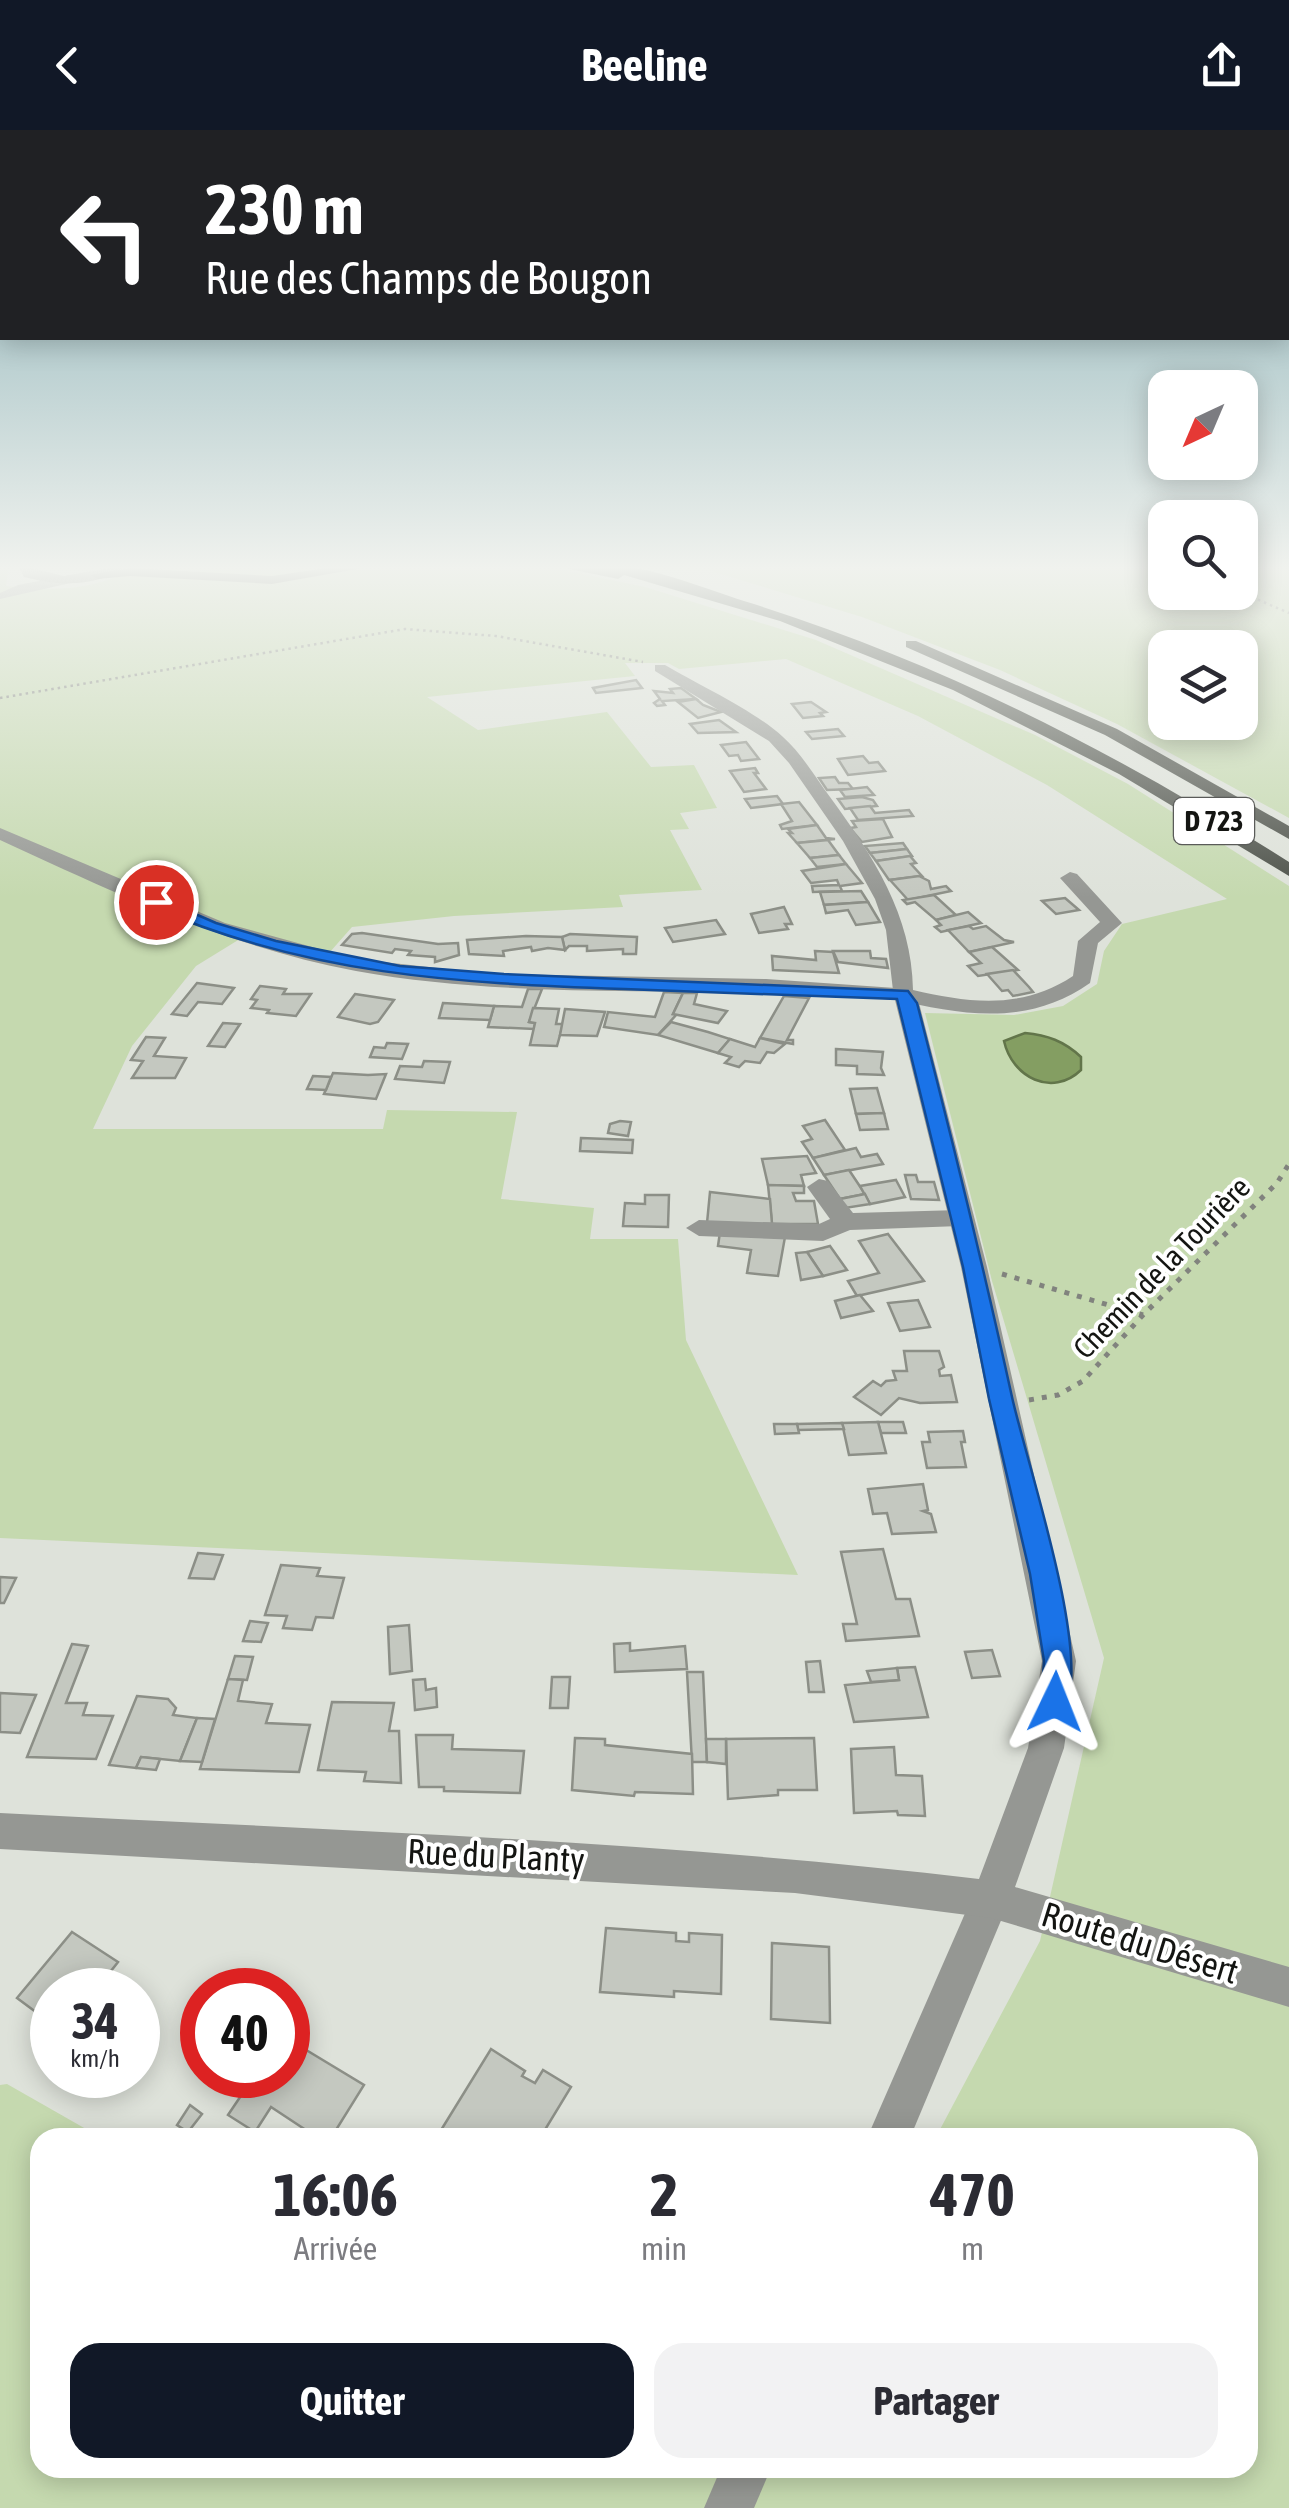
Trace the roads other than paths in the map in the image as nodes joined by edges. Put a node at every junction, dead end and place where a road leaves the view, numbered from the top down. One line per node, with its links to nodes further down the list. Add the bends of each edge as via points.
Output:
1 (673, 676): 8 (street, via 752,723 795,760 894,916)
2 (937, 676): 6 (highway, D 723, via 1138,774)
3 (990, 676): 5 (highway, D 723, via 1096,724)
4 (0, 833): 8 (street, via 210,926 354,965 504,980)
5 (1289, 834)
6 (1289, 870)
7 (1070, 878): 8 (street, via 1112,923 1088,942 1084,980 1068,992 1003,1010)
8 (902, 994): 10 (street)
9 (819, 1187): 11 (street)
10 (960, 1218): 11 (street); 14 (street, via 1058,1661 1046,1748)
11 (846, 1222): 12 (street, via 824,1233)
12 (699, 1228)
13 (0, 1831): 14 (street, Rue du Planty, via 624,1863)
14 (991, 1899): 15 (street, Route du Désert); 16 (street)
15 (1289, 1987)
16 (892, 2128)
17 (742, 2478): 18 (street)
18 (729, 2508)

